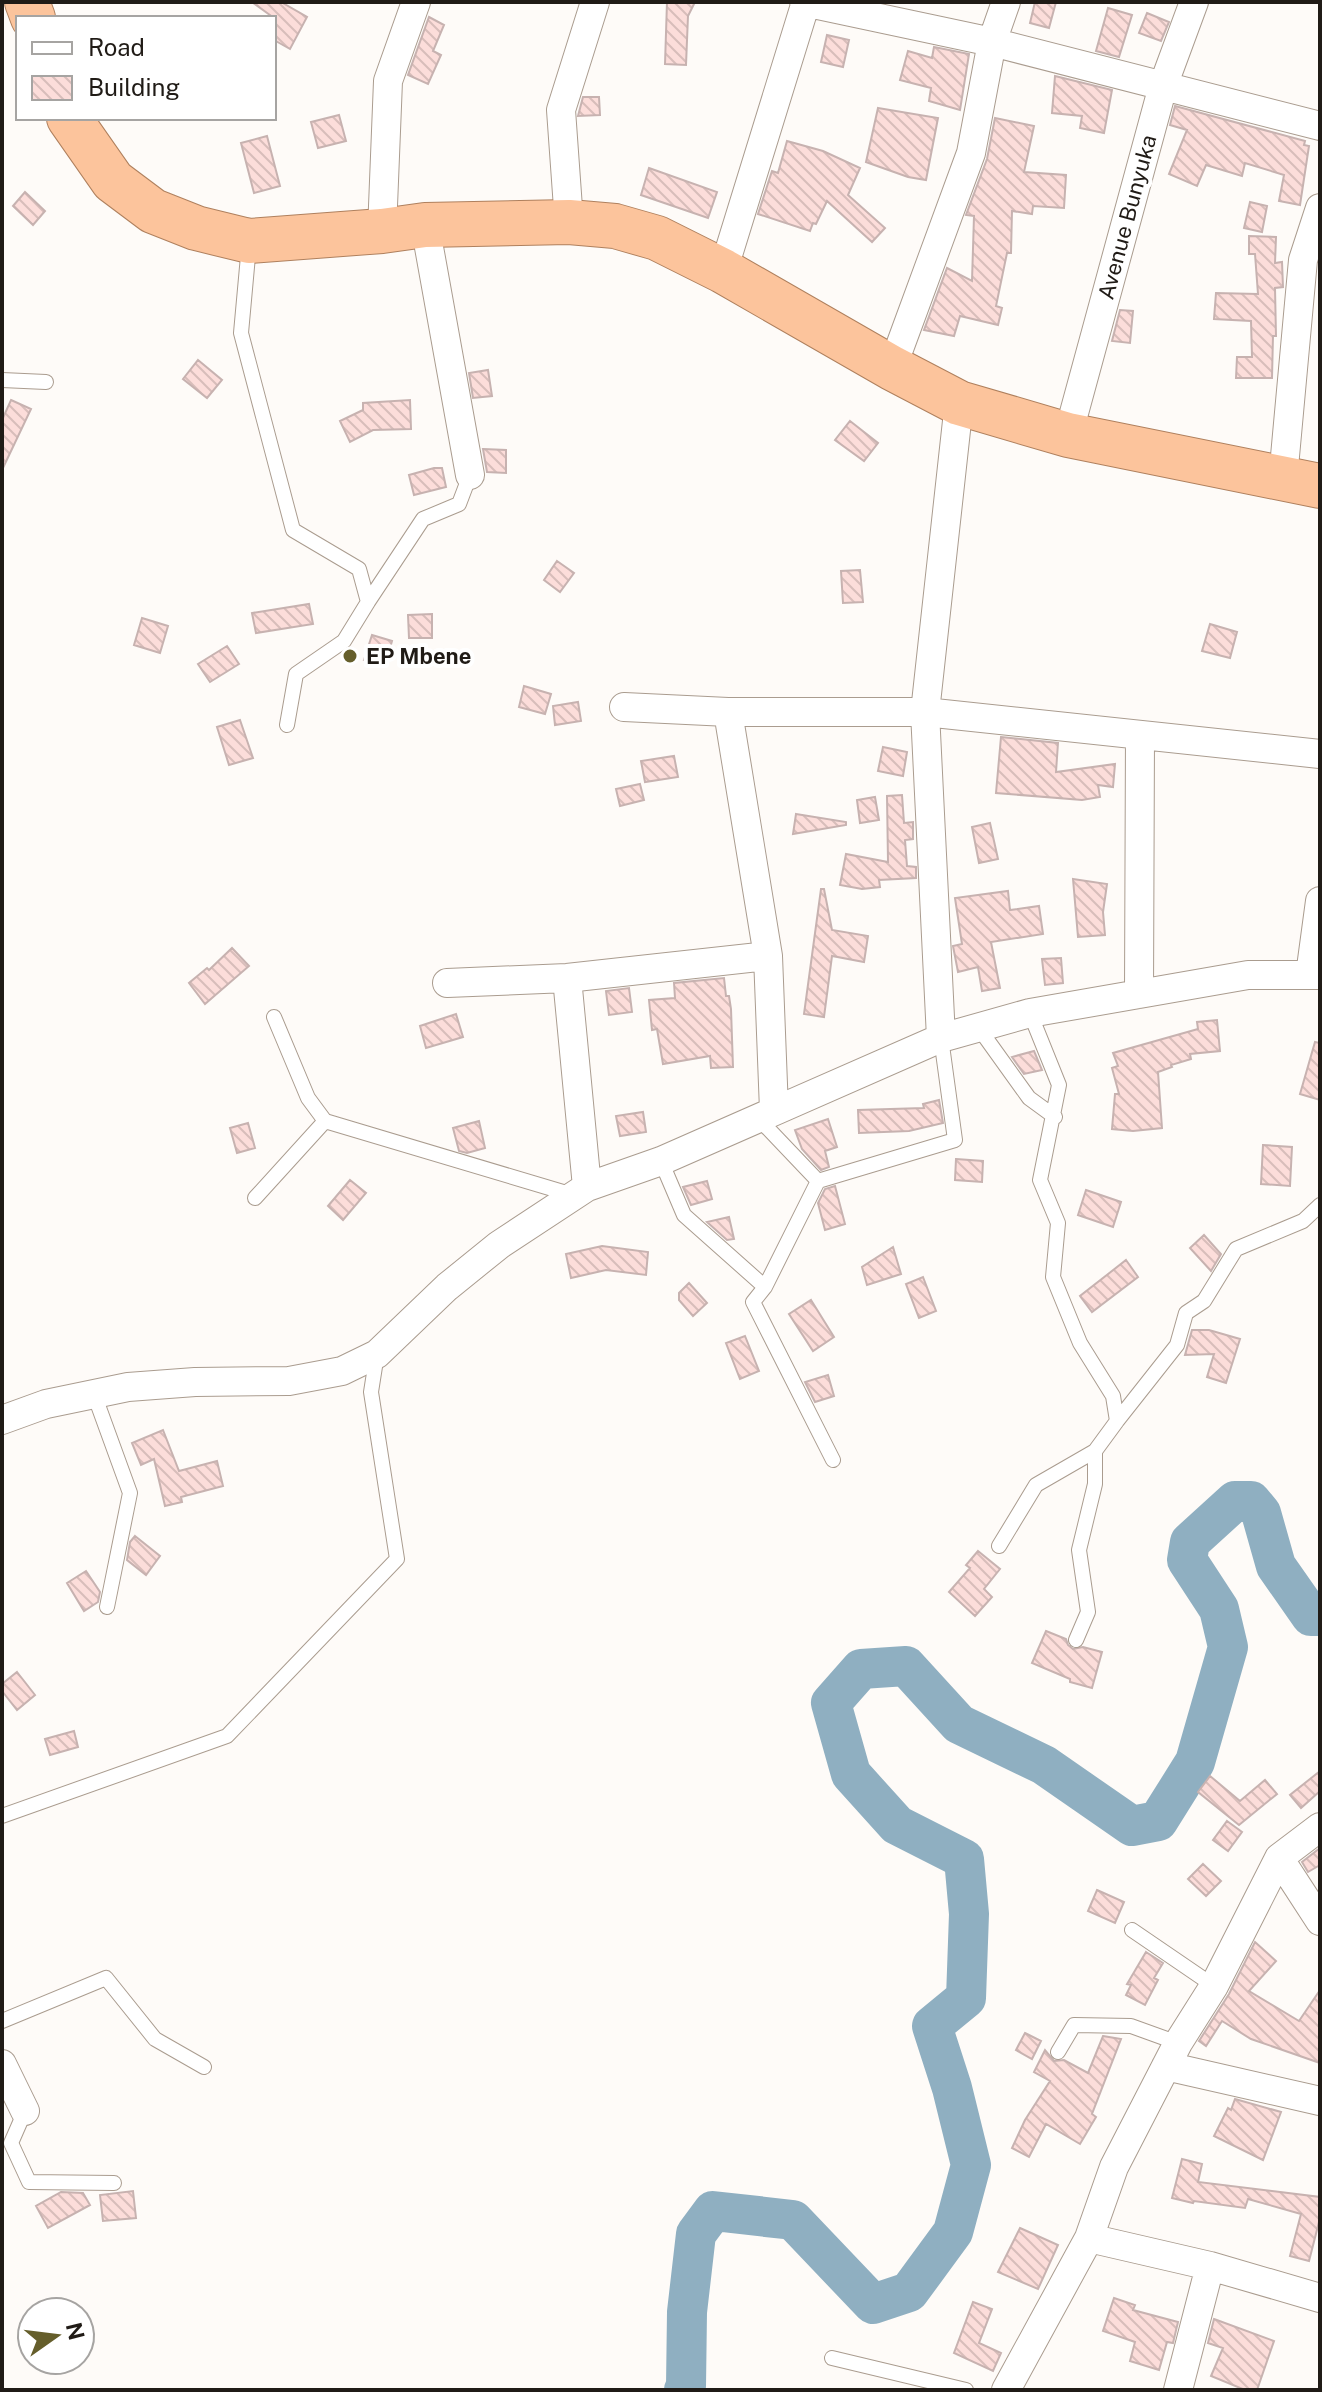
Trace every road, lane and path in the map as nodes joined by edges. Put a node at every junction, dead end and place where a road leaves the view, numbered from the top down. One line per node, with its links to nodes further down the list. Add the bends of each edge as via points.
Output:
1 (416, 2): 13 (street, via 388,81)
2 (595, 2): 11 (street, via 561,110)
3 (805, 2): 6 (street); 15 (street)
4 (1006, 2): 6 (street)
5 (1194, 2): 7 (street, Avenue Bunyuka)
6 (992, 42): 7 (street); 16 (street, via 971,153)
7 (1163, 86): 9 (street); 20 (street, Avenue Bunyuka)
8 (70, 120): 14 (highway, via 113,181 153,211)
9 (1320, 126)
10 (1320, 208): 22 (street, via 1303,260)
11 (569, 222): 12 (highway); 15 (highway, via 615,226 657,238)
12 (425, 225): 13 (highway); 21 (street)
13 (382, 231): 14 (highway)
14 (249, 241): 23 (lane, via 241,333 293,530 359,569)
15 (723, 271): 16 (highway)
16 (892, 368): 19 (highway)
17 (2, 380): 18 (lane)
18 (46, 382)
19 (959, 403): 20 (highway); 26 (street)
20 (1068, 435): 22 (highway)
21 (470, 475): 23 (lane, via 459,504 423,519)
22 (1302, 482)
23 (368, 602): 27 (lane, via 344,641 296,674)
24 (624, 707): 25 (street)
25 (728, 712): 26 (street); 31 (street)
26 (925, 712): 28 (street); 39 (street)
27 (287, 725)
28 (1140, 735): 29 (street); 35 (street)
29 (1320, 754)
30 (1320, 901): 32 (street)
31 (768, 956): 33 (street); 40 (street)
32 (1315, 975): 35 (street, via 1248,975)
33 (567, 978): 34 (street); 45 (street)
34 (447, 983)
35 (1139, 994): 36 (street)
36 (1030, 1013): 38 (street); 41 (lane, via 1059,1085)
37 (274, 1017): 42 (lane, via 308,1098)
38 (977, 1026): 39 (street); 41 (lane, via 1029,1098)
39 (941, 1038): 40 (street); 44 (lane, via 955,1140)
40 (766, 1114): 43 (street); 44 (lane)
41 (1055, 1117): 52 (lane, via 1040,1180 1058,1223 1053,1277 1080,1343 1113,1396)
42 (325, 1121): 45 (lane); 46 (lane)
43 (661, 1161): 45 (street); 48 (lane, via 684,1215)
44 (818, 1181): 48 (lane)
45 (581, 1191): 49 (street, via 499,1245)
46 (255, 1198)
47 (1320, 1205): 52 (lane, via 1303,1221 1236,1249 1204,1301 1186,1313 1177,1345)
48 (765, 1287): 54 (lane, via 753,1302)
49 (377, 1354): 50 (street, via 342,1371 289,1381 195,1382); 58 (lane, via 371,1392 397,1559 227,1736)
50 (94, 1394): 51 (street); 56 (lane, via 130,1493)
51 (2, 1420)
52 (1117, 1421): 53 (lane)
53 (1095, 1451): 55 (lane, via 1036,1485); 57 (lane, via 1095,1484 1079,1550 1088,1612)
54 (833, 1460)
55 (999, 1546)
56 (107, 1607)
57 (1076, 1640)
58 (2, 1816)
59 (1320, 1827): 60 (street)
60 (1279, 1858): 61 (street); 63 (street)
61 (1320, 1921)
62 (1132, 1930): 63 (lane)
63 (1214, 1986): 66 (street)
64 (2, 2021): 68 (lane, via 106,1978 155,2039)
65 (1058, 2052): 66 (lane, via 1074,2025 1131,2026)
66 (1172, 2054): 69 (street); 72 (street, via 1114,2167)
67 (2, 2064): 70 (street)
68 (204, 2067)
69 (1320, 2101)
70 (25, 2111): 71 (lane, via 11,2143 29,2182)
71 (114, 2183)
72 (1089, 2238): 73 (street); 77 (street)
73 (1210, 2266): 74 (street); 78 (street)
74 (1320, 2298)
75 (832, 2358): 76 (lane)
76 (966, 2390)
77 (1006, 2390)
78 (1178, 2390)

